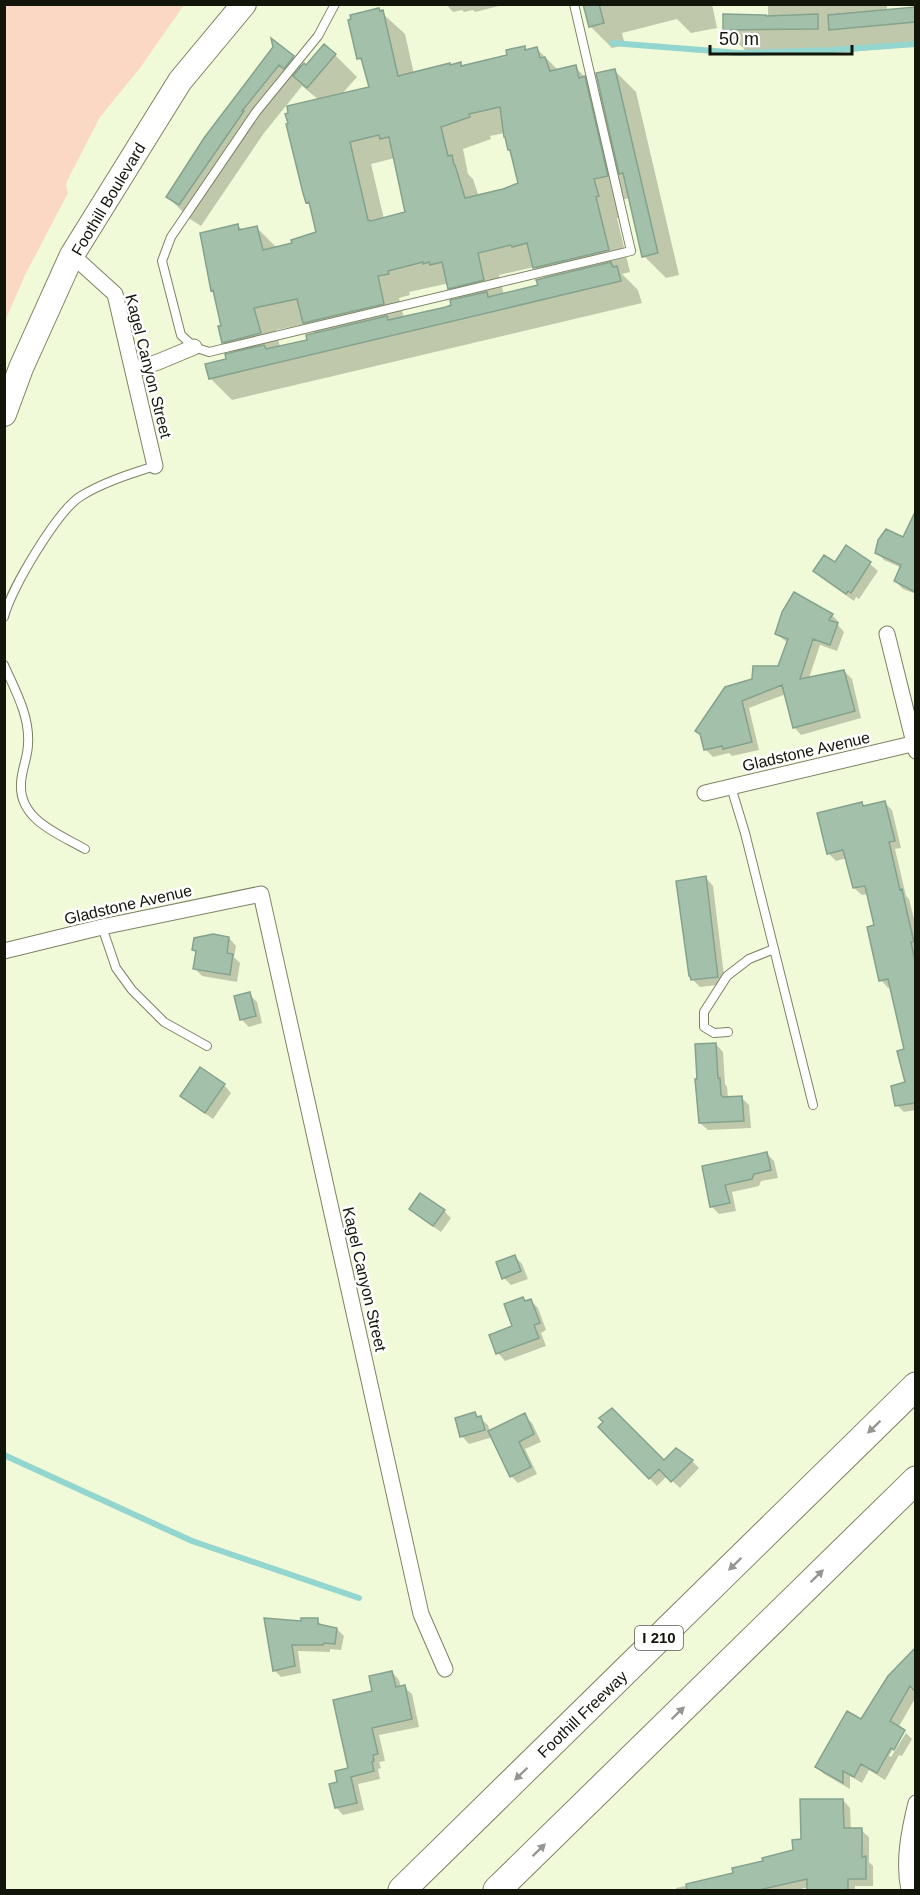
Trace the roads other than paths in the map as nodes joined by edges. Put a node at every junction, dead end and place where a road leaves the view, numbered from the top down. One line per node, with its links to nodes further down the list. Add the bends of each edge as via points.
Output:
1 (244, 4): 4 (main road, Foothill Boulevard, via 180,81)
2 (335, 4): 5 (lane, via 318,36 256,112 171,237 162,261 182,335)
3 (573, 4): 5 (lane, via 631,251 209,352)
4 (72, 255): 6 (street, Kagel Canyon Street, via 115,294); 7 (main road, Foothill Boulevard)
5 (194, 347): 6 (street)
6 (133, 370): 8 (street, Kagel Canyon Street)
7 (4, 414)
8 (155, 466): 9 (lane, via 79,497 39,549)
9 (4, 617)
10 (887, 634): 12 (street)
11 (4, 665): 15 (lane, via 27,723 28,744 21,784 27,809 41,823)
12 (915, 746): 13 (street, Gladstone Avenue)
13 (731, 787): 14 (street, Gladstone Avenue); 18 (lane)
14 (705, 793)
15 (85, 849)
16 (261, 894): 17 (street, Gladstone Avenue); 25 (street, Kagel Canyon Street, via 422,1614)
17 (102, 927): 19 (street, Gladstone Avenue); 21 (lane, via 116,968 132,990 164,1022)
18 (774, 949): 20 (lane, via 749,959 727,976 711,999 704,1012 704,1027 714,1033); 22 (lane)
19 (4, 951)
20 (728, 1032)
21 (207, 1046)
22 (813, 1105)
23 (915, 1386): 27 (highway, Foothill Freeway / I 210, one-way to 27)
24 (915, 1480): 28 (highway, one-way to 24)
25 (445, 1669)
26 (915, 1803): 29 (street, via 906,1876)
27 (402, 1890)
28 (497, 1890)
29 (909, 1890)

